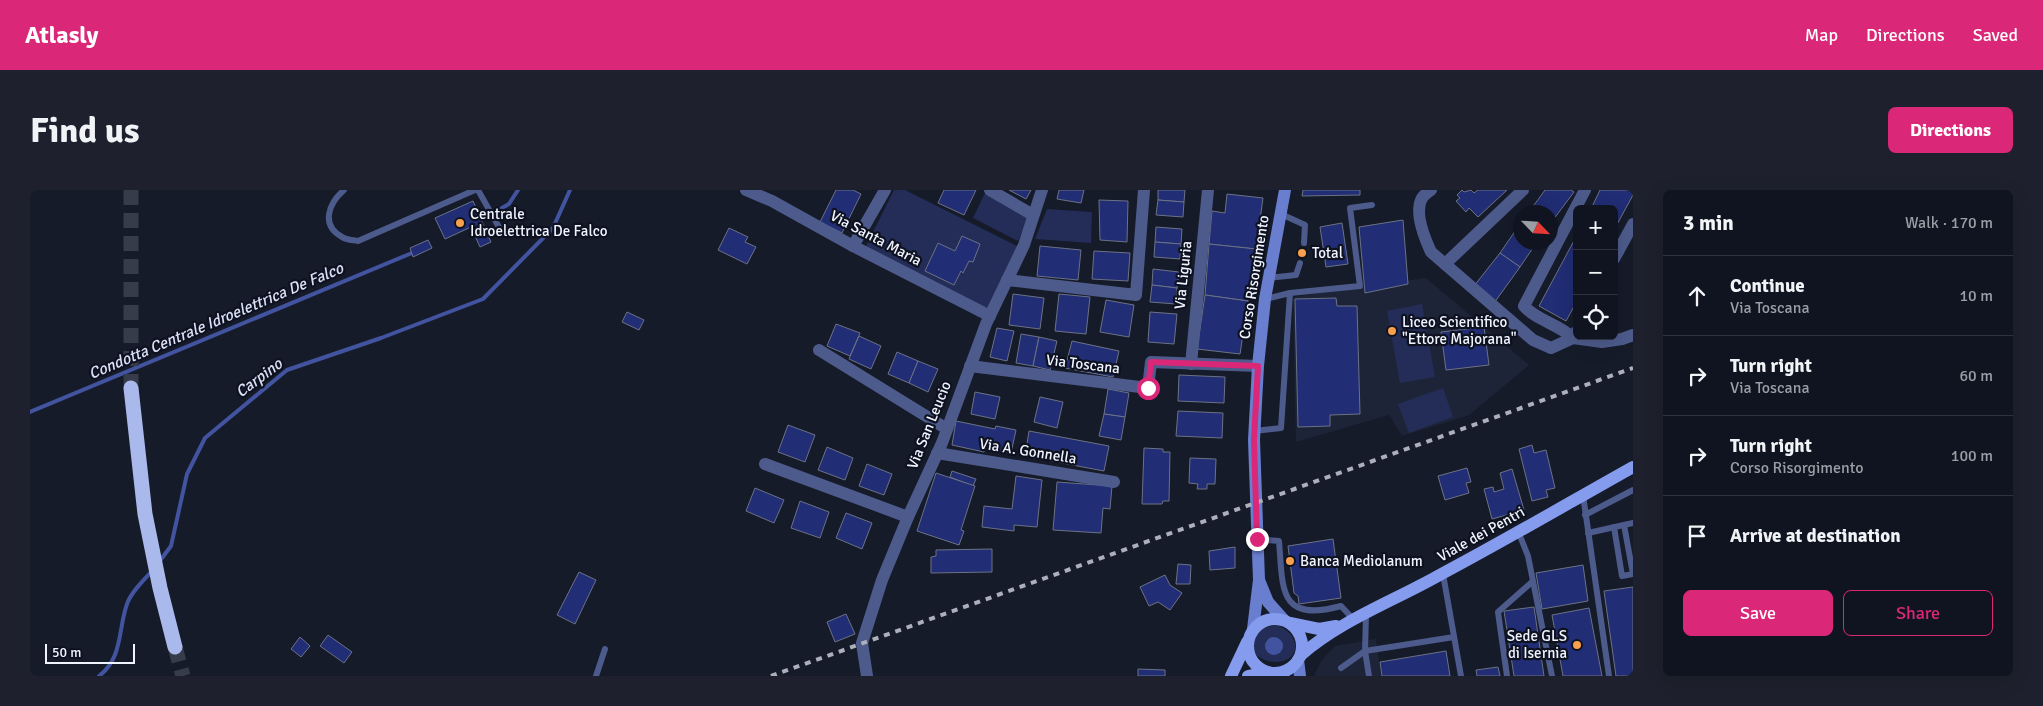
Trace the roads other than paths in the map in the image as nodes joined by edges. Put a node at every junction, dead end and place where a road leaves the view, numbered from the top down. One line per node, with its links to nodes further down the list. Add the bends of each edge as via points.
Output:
1 (344, 190): 2 (lane, via 335,198 328,212 330,225 342,237 358,242)
2 (476, 190): 17 (lane)
3 (746, 190): 19 (street, Via Santa Maria)
4 (886, 190): 19 (street)
5 (990, 190): 15 (street)
6 (1042, 190): 15 (street, Via San Leucio)
7 (1144, 190): 24 (street, via 1136,295)
8 (1208, 190): 35 (street, Via Liguria)
9 (1285, 190): 14 (street, Corso Risorgimento)
10 (1431, 190): 22 (street, via 1422,198 1423,233 1431,252)
11 (1523, 190): 22 (street)
12 (1585, 190): 28 (street, via 1524,306 1529,312)
13 (1372, 205): 25 (lane, via 1350,208 1360,286)
14 (1280, 214): 18 (lane, via 1305,225); 23 (street, Corso Risorgimento)
15 (1033, 215): 24 (street, Via San Leucio, via 1024,245)
16 (1633, 224): 20 (street)
17 (500, 229)
18 (1304, 243)
19 (853, 246): 27 (street, Via Santa Maria)
20 (1618, 252)
21 (1300, 263): 23 (lane, via 1296,275)
22 (1445, 264): 30 (street, via 1533,340 1551,348)
23 (1268, 278): 26 (street, Corso Risorgimento)
24 (1007, 280): 27 (street, Via San Leucio)
25 (1290, 293): 26 (lane); 40 (lane, via 1281,428)
26 (1265, 298): 37 (street, Corso Risorgimento)
27 (990, 316): 36 (street, Via San Leucio)
28 (1573, 333)
29 (1633, 334): 33 (street)
30 (1573, 335)
31 (1595, 340): 32 (street)
32 (1615, 340)
33 (1618, 340)
34 (819, 350): 39 (street)
35 (1191, 364): 36 (street, Via Toscana, via 1151,362 1148,388); 37 (street, Via Toscana)
36 (970, 366): 39 (street, Via San Leucio)
37 (1258, 366): 40 (street, Corso Risorgimento)
38 (131, 388): 63 (highway, via 145,514)
39 (947, 430): 41 (street, Via San Leucio)
40 (1254, 431): 54 (street, Corso Risorgimento)
41 (937, 453): 44 (street, Via A. Gonnella); 48 (street, Via San Leucio)
42 (765, 464): 48 (street)
43 (1633, 467): 46 (main road, Viale dei Pentri)
44 (1114, 482)
45 (1633, 490): 47 (lane)
46 (1583, 495): 47 (lane); 52 (main road, Viale dei Pentri)
47 (1585, 515): 53 (lane)
48 (908, 517): 70 (street, Via San Leucio, via 864,631 862,643)
49 (1633, 523): 50 (lane)
50 (1624, 525): 51 (lane); 51 (lane, via 1632,574 1622,576)
51 (1614, 527): 53 (lane)
52 (1518, 531): 55 (main road, Viale dei Pentri); 57 (lane, via 1528,556)
53 (1588, 533): 78 (lane)
54 (1257, 539): 56 (street, Corso Risorgimento); 60 (lane, via 1279,541 1285,597 1296,607 1309,612 1340,606)
55 (1443, 574): 58 (main road, Viale dei Pentri); 62 (lane)
56 (1259, 580): 59 (street, Corso Risorgimento, via 1268,602); 61 (street, Corso Risorgimento)
57 (1532, 582): 76 (lane, via 1498,612); 77 (lane)
58 (1366, 614): 60 (main road, Viale dei Pentri); 65 (lane)
59 (1287, 622): 60 (main road, Viale dei Pentri, via 1319,629); 61 (main road, via 1266,620); 66 (main road, via 1300,637)
60 (1349, 622): 66 (main road, Viale dei Pentri, via 1317,641)
61 (1251, 634): 68 (main road, via 1247,648 1250,658 1257,667); 71 (main road)
62 (1454, 637): 65 (lane); 75 (lane)
63 (175, 647)
64 (606, 649): 69 (lane)
65 (1365, 651): 67 (lane); 74 (lane)
66 (1299, 657): 68 (main road, via 1287,671); 73 (street)
67 (1340, 668)
68 (1274, 674): 72 (main road)
69 (596, 676)
70 (867, 676)
71 (1231, 676)
72 (1248, 676)
73 (1300, 676)
74 (1369, 676)
75 (1461, 676)
76 (1507, 676)
77 (1552, 676)
78 (1609, 676)

